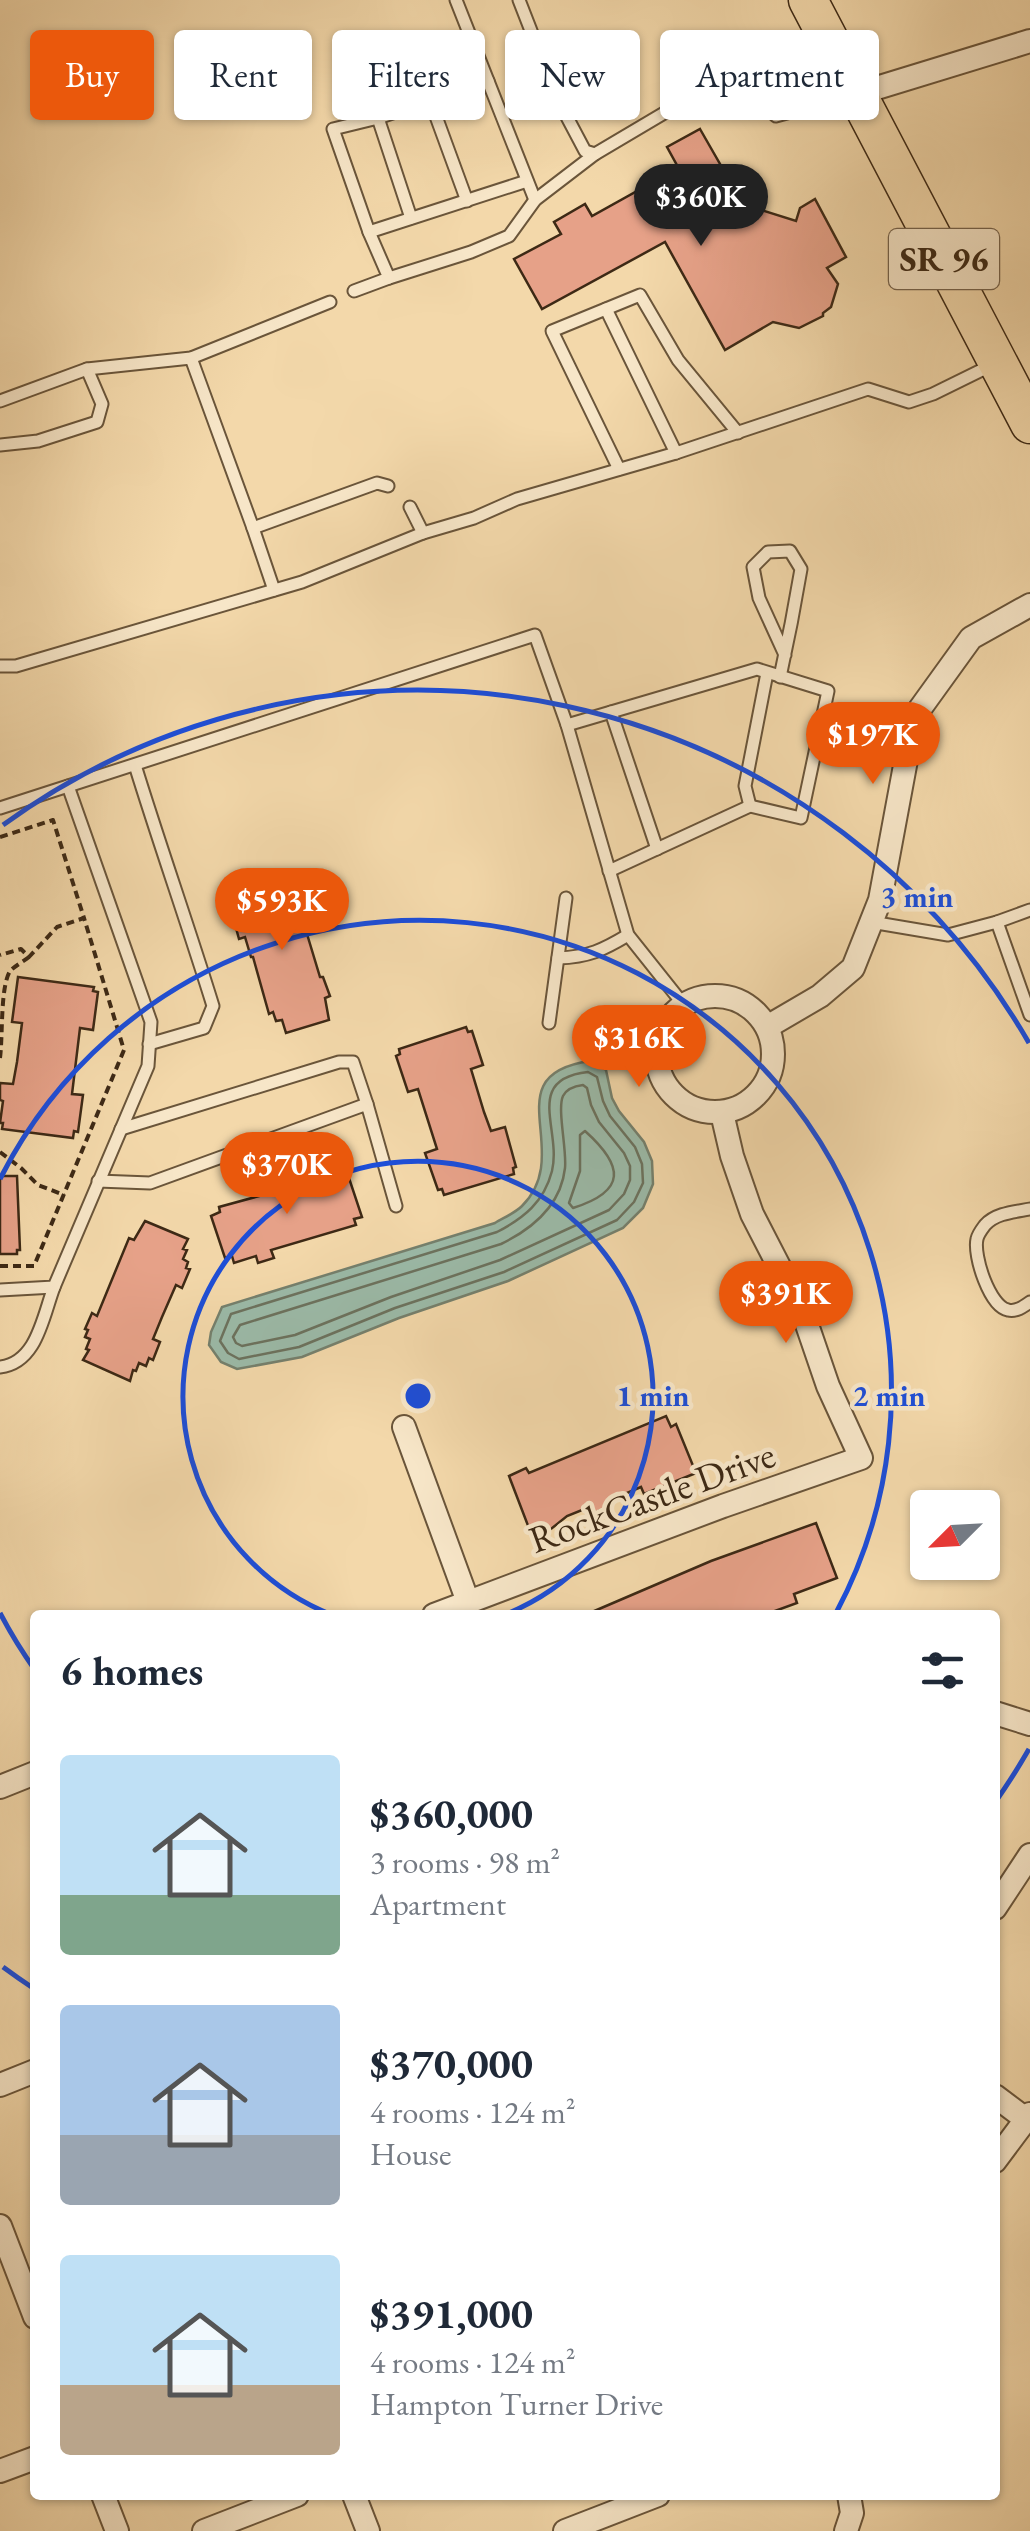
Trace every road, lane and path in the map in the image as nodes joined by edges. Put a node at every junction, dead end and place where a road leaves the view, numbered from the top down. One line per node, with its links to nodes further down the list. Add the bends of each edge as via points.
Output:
1 (456, 0): 6 (lane)
2 (519, 0): 14 (lane, via 558,100 585,151)
3 (808, 0): 4 (main road, SR 96)
4 (824, 30)
5 (1030, 41): 8 (street)
6 (488, 81): 7 (lane); 15 (lane)
7 (485, 82)
8 (879, 88)
9 (660, 116): 14 (lane)
10 (370, 120): 19 (lane, via 333,129)
11 (379, 120): 18 (lane)
12 (437, 120): 16 (lane)
13 (872, 120): 25 (main road, SR 96)
14 (596, 154): 17 (lane)
15 (527, 181): 16 (lane); 17 (lane)
16 (467, 200): 18 (lane)
17 (535, 200): 20 (lane, via 509,236)
18 (411, 218): 19 (lane)
19 (368, 232): 20 (lane)
20 (389, 278): 21 (lane)
21 (354, 292)
22 (330, 302): 24 (lane)
23 (606, 309): 29 (lane, via 640,295 678,360); 31 (lane); 32 (lane, via 552,331)
24 (191, 358): 26 (lane); 35 (lane)
25 (998, 362): 28 (main road, SR 96); 29 (lane, via 909,402 868,389)
26 (87, 369): 27 (lane); 30 (lane, via 102,404 97,422 38,442)
27 (0, 402)
28 (1030, 424)
29 (738, 433): 31 (lane)
30 (0, 444)
31 (676, 453): 32 (lane)
32 (619, 469): 36 (lane)
33 (388, 486): 35 (lane, via 377,483)
34 (410, 506): 36 (lane)
35 (253, 528): 37 (lane)
36 (423, 532): 37 (lane)
37 (274, 590): 40 (lane)
38 (1030, 605): 54 (street, via 971,638 914,717)
39 (785, 655): 39 (lane, via 802,569 790,551 768,552 752,568 758,598); 41 (lane)
40 (0, 666)
41 (774, 675): 42 (lane, via 756,670); 46 (lane, via 746,786); 46 (lane, via 828,691 801,818)
42 (610, 712): 43 (lane); 49 (lane)
43 (566, 725): 44 (lane, via 535,635); 50 (lane)
44 (135, 765): 45 (lane); 64 (lane, via 213,1006 204,1028)
45 (68, 786): 47 (lane); 64 (lane, via 151,1022)
46 (750, 806): 49 (lane)
47 (0, 808)
48 (0, 836): 53 (path, via 52,820)
49 (656, 849): 50 (lane)
50 (609, 872): 56 (lane)
51 (566, 898): 59 (lane)
52 (1030, 910): 55 (lane)
53 (84, 918): 58 (path, via 57,927); 71 (path, via 124,1050)
54 (871, 922): 55 (lane, via 948,935); 63 (street, via 852,968)
55 (997, 922): 61 (lane)
56 (628, 935): 59 (lane, via 580,958); 60 (lane)
57 (0, 955): 58 (path, via 21,949)
58 (30, 957): 65 (path, via 7,973)
59 (558, 958): 62 (lane)
60 (683, 1004): 63 (street, via 723,995 755,1010); 67 (street, via 658,1036 657,1068 671,1094 693,1109)
61 (1030, 1015)
62 (549, 1023)
63 (767, 1027): 67 (street, via 774,1054 769,1078 748,1103)
64 (149, 1044): 68 (lane, via 148,1066)
65 (0, 1058)
66 (367, 1104): 68 (lane, via 353,1062 338,1062); 70 (lane, via 150,1183); 72 (lane)
67 (722, 1113): 80 (street, RockCastle Drive, via 752,1214 802,1313 861,1458)
68 (121, 1129): 70 (lane)
69 (0, 1152): 71 (path, via 38,1184)
70 (98, 1182): 75 (lane)
71 (64, 1195): 74 (path, via 34,1266)
72 (396, 1206)
73 (1030, 1210): 77 (lane, via 994,1218 979,1233 976,1250 998,1306 1018,1310)
74 (0, 1266)
75 (54, 1287): 76 (lane); 78 (lane, via 32,1349)
76 (0, 1290)
77 (1030, 1302)
78 (0, 1368)
79 (404, 1428): 80 (street)
80 (468, 1602): 81 (street, RockCastle Drive)
81 (447, 1610)
82 (1000, 1715): 83 (street)
83 (1030, 1724)
84 (30, 1775): 85 (street)
85 (0, 1787)
86 (1030, 1854): 87 (street)
87 (1000, 1900)
88 (30, 2073): 89 (street)
89 (0, 2084)
90 (1000, 2099): 91 (street)
91 (1029, 2117): 92 (street)
92 (1000, 2155)
93 (0, 2226): 94 (street)
94 (30, 2304)
95 (30, 2460): 96 (street)
96 (0, 2471)
97 (105, 2500): 103 (street)
98 (284, 2500): 104 (street)
99 (356, 2500): 105 (street)
100 (646, 2500): 102 (street)
101 (849, 2500): 107 (street)
102 (613, 2513): 106 (street)
103 (117, 2531)
104 (204, 2531)
105 (368, 2531)
106 (564, 2531)
107 (846, 2531)

